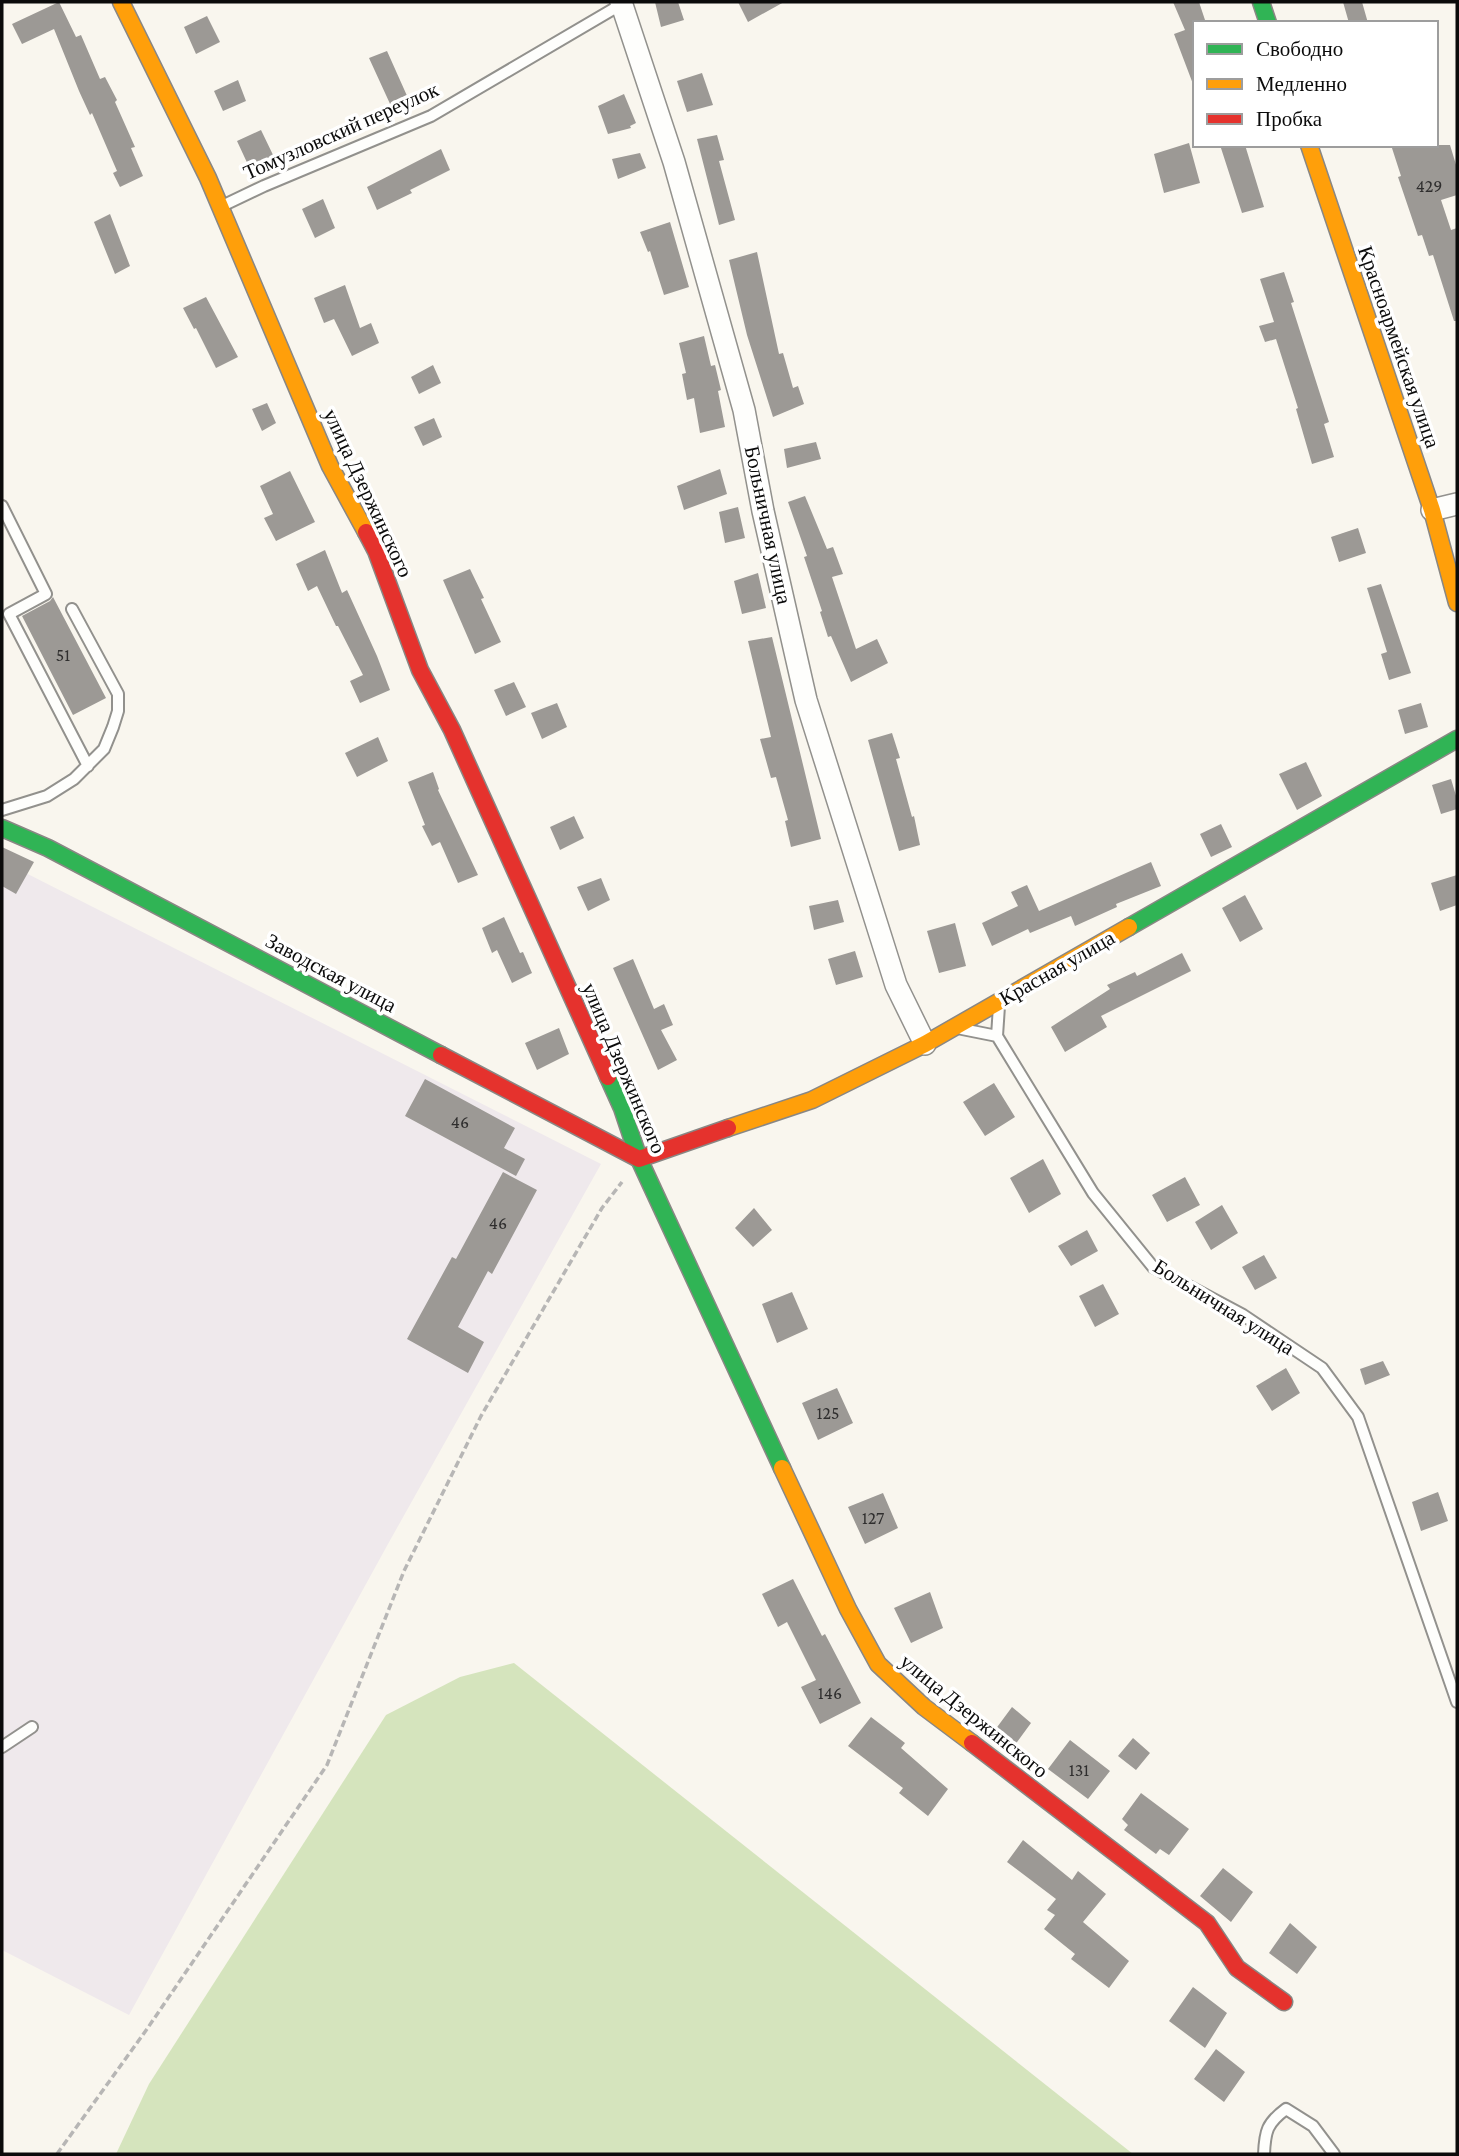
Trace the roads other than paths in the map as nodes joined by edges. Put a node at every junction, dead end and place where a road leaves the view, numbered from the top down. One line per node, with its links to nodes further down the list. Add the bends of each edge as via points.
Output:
1 (121, 2): 6 (street, улица Дзержинского)
2 (1261, 2): 4 (street)
3 (622, 3): 6 (lane, Томузловский переулок, via 431,116); 19 (street, Больничная улица, via 674,162 744,410 806,701 896,985)
4 (1267, 21)
5 (1310, 147): 9 (street, Красноармейская улица)
6 (220, 207): 20 (street, улица Дзержинского, via 330,466 376,551 420,670 452,730 622,1108)
7 (1457, 504): 9 (street)
8 (2, 506): 13 (lane, via 47,594 9,614)
9 (1432, 510): 10 (street, Красноармейская улица)
10 (1457, 603)
11 (72, 609): 13 (lane, via 117,694 118,711 104,749)
12 (1457, 739): 16 (street, Красная улица)
13 (88, 766): 14 (lane, via 47,796)
14 (2, 810)
15 (2, 828): 20 (street, Заводская улица)
16 (999, 1002): 17 (street, Красная улица); 18 (lane)
17 (955, 1027): 18 (lane); 19 (street, Красная улица)
18 (997, 1036): 21 (lane, Больничная улица, via 1093,1193 1153,1267 1243,1315 1322,1368 1358,1417)
19 (925, 1044): 20 (street, Красная улица, via 812,1100)
20 (639, 1159): 24 (street, улица Дзержинского, via 848,1609 878,1664 924,1707 1207,1923 1237,1968)
21 (1457, 1702)
22 (32, 1727): 23 (lane)
23 (2, 1747)
24 (1284, 2003)
25 (1264, 2154): 26 (lane, via 1265,2134 1273,2119 1286,2109 1313,2126)
26 (1334, 2154)

